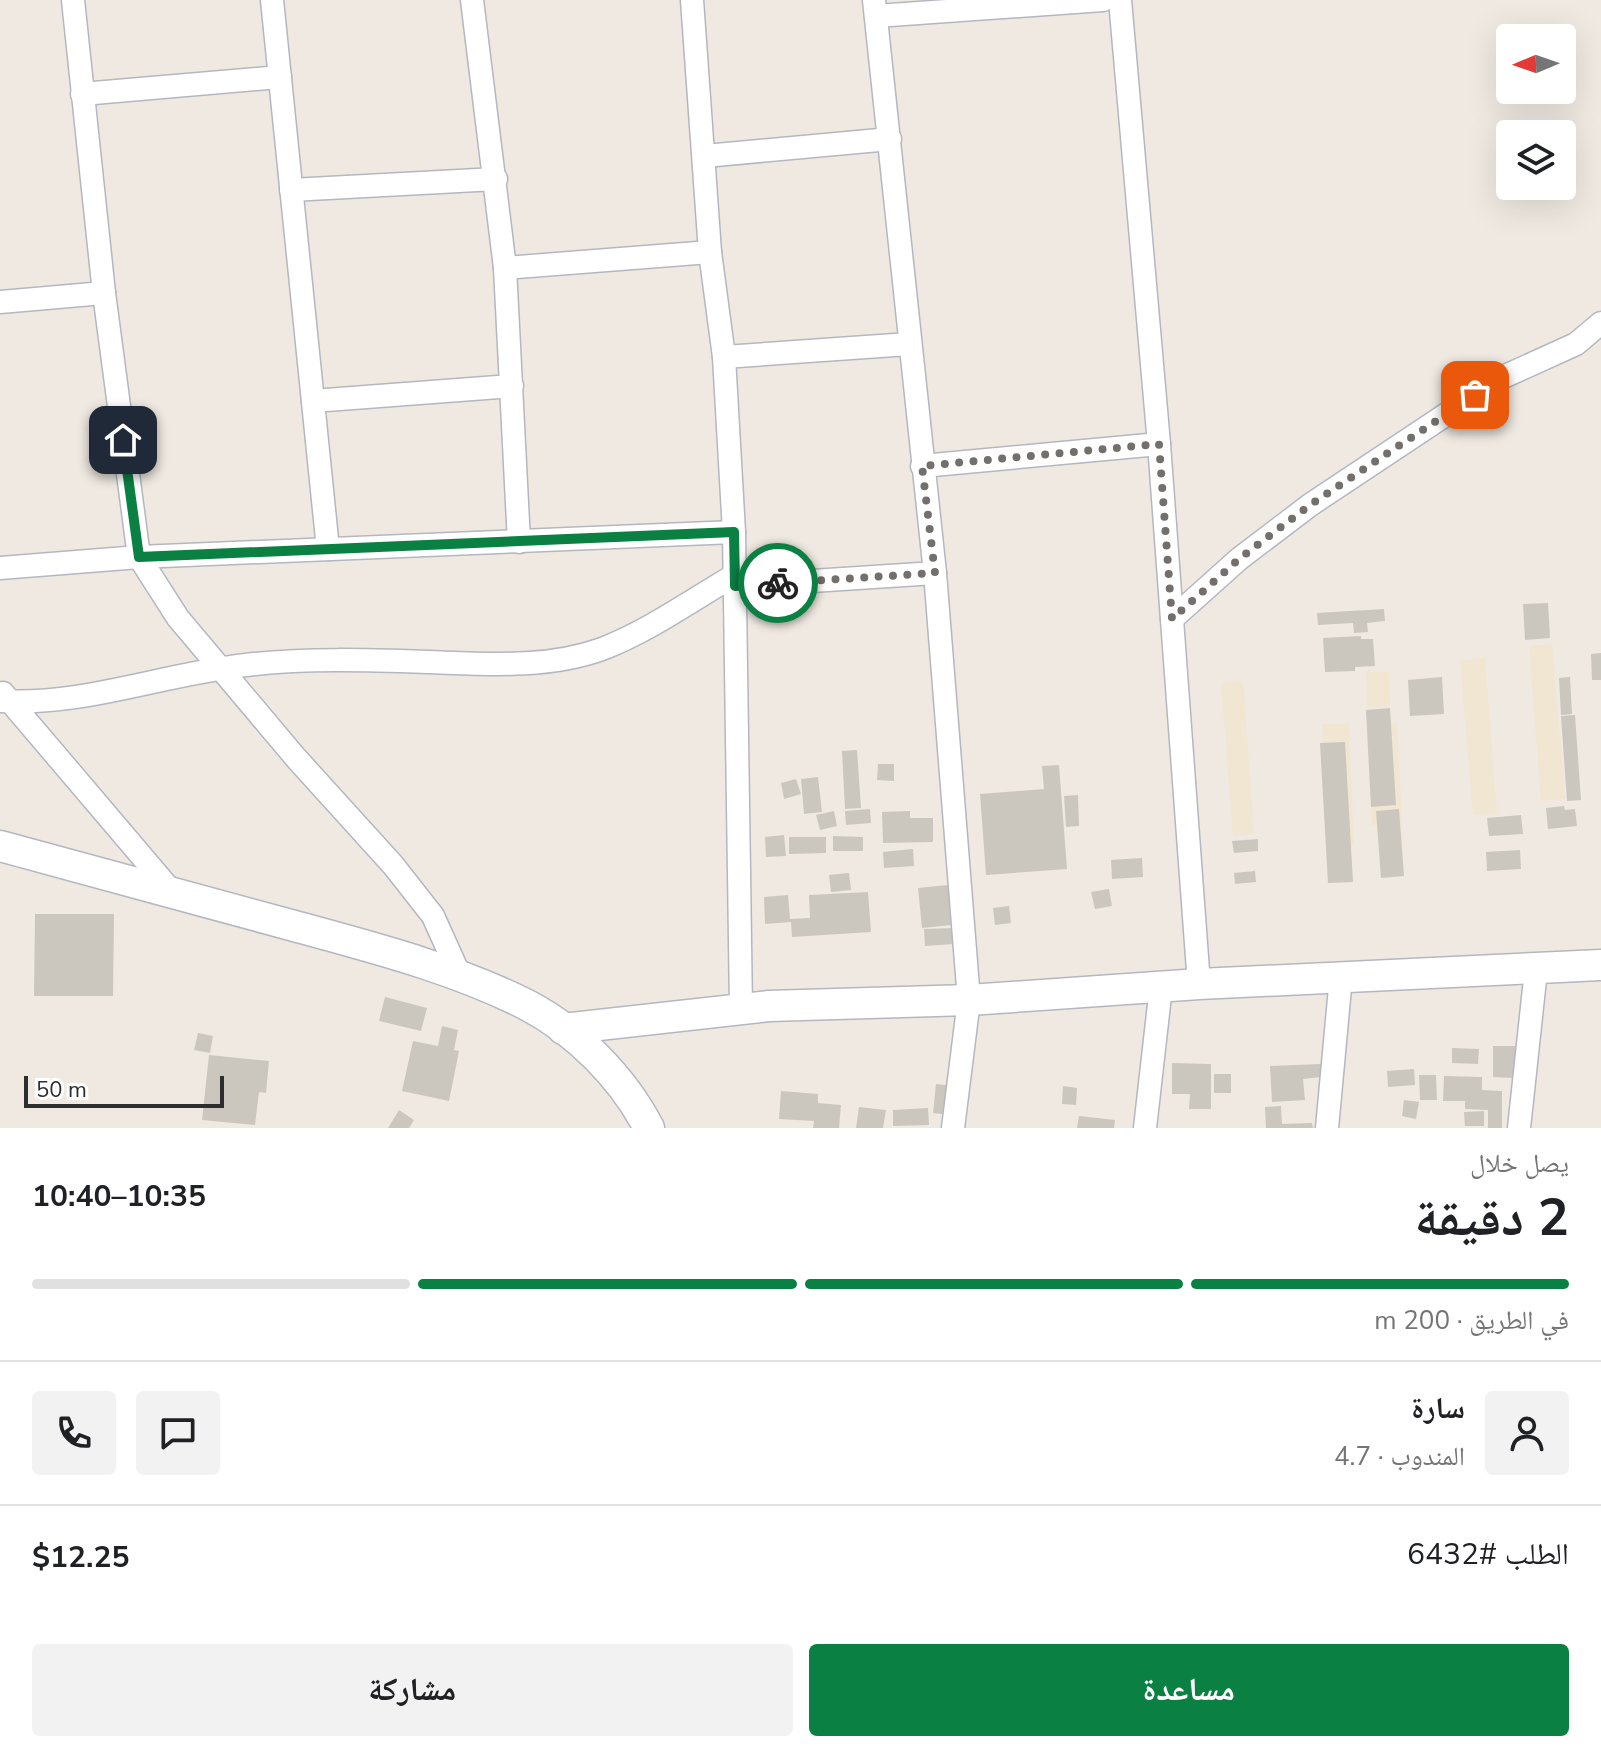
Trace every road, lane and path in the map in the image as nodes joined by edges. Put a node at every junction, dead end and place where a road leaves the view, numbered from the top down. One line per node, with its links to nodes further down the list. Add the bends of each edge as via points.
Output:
1 (73, 0): 9 (street)
2 (272, 0): 8 (street)
3 (472, 0): 12 (street)
4 (692, 0): 11 (street)
5 (1103, 0): 7 (street)
6 (1120, 0): 23 (street)
7 (875, 8): 10 (street)
8 (280, 77): 9 (street); 13 (street)
9 (82, 94): 16 (street)
10 (890, 139): 11 (street); 19 (street)
11 (705, 156): 14 (street)
12 (496, 179): 13 (street); 15 (street)
13 (291, 190): 22 (street)
14 (710, 252): 15 (street); 20 (street)
15 (505, 268): 21 (street)
16 (104, 293): 17 (street); 28 (street)
17 (0, 302)
18 (1601, 323): 32 (street, via 1576,344 1501,378 1322,496)
19 (909, 344): 20 (street); 24 (street)
20 (724, 357): 25 (street)
21 (512, 386): 22 (street); 26 (street)
22 (313, 401): 27 (street)
23 (1159, 444): 24 (street); 32 (street)
24 (922, 466): 30 (street)
25 (734, 532): 26 (street); 31 (street)
26 (519, 542): 27 (street)
27 (328, 549): 28 (street)
28 (139, 557): 29 (street); 33 (street, via 178,618)
29 (0, 568)
30 (935, 573): 31 (street); 43 (street)
31 (735, 581): 33 (street, via 632,635 567,658 508,665 342,659); 44 (street)
32 (1172, 619): 41 (street)
33 (219, 668): 34 (street, via 83,697); 39 (street, via 433,916)
34 (4, 697): 36 (street)
35 (0, 846): 36 (street)
36 (173, 893): 39 (street)
37 (1601, 965): 38 (street)
38 (1536, 970): 40 (street); 50 (street)
39 (460, 976): 45 (street, via 529,1006)
40 (1341, 977): 41 (street); 49 (street)
41 (1199, 984): 42 (street)
42 (1161, 987): 43 (street); 48 (street)
43 (969, 1000): 44 (street); 47 (street)
44 (741, 1009): 45 (street)
45 (563, 1029): 46 (street, via 635,1101)
46 (649, 1128)
47 (953, 1128)
48 (1145, 1128)
49 (1327, 1128)
50 (1519, 1128)

